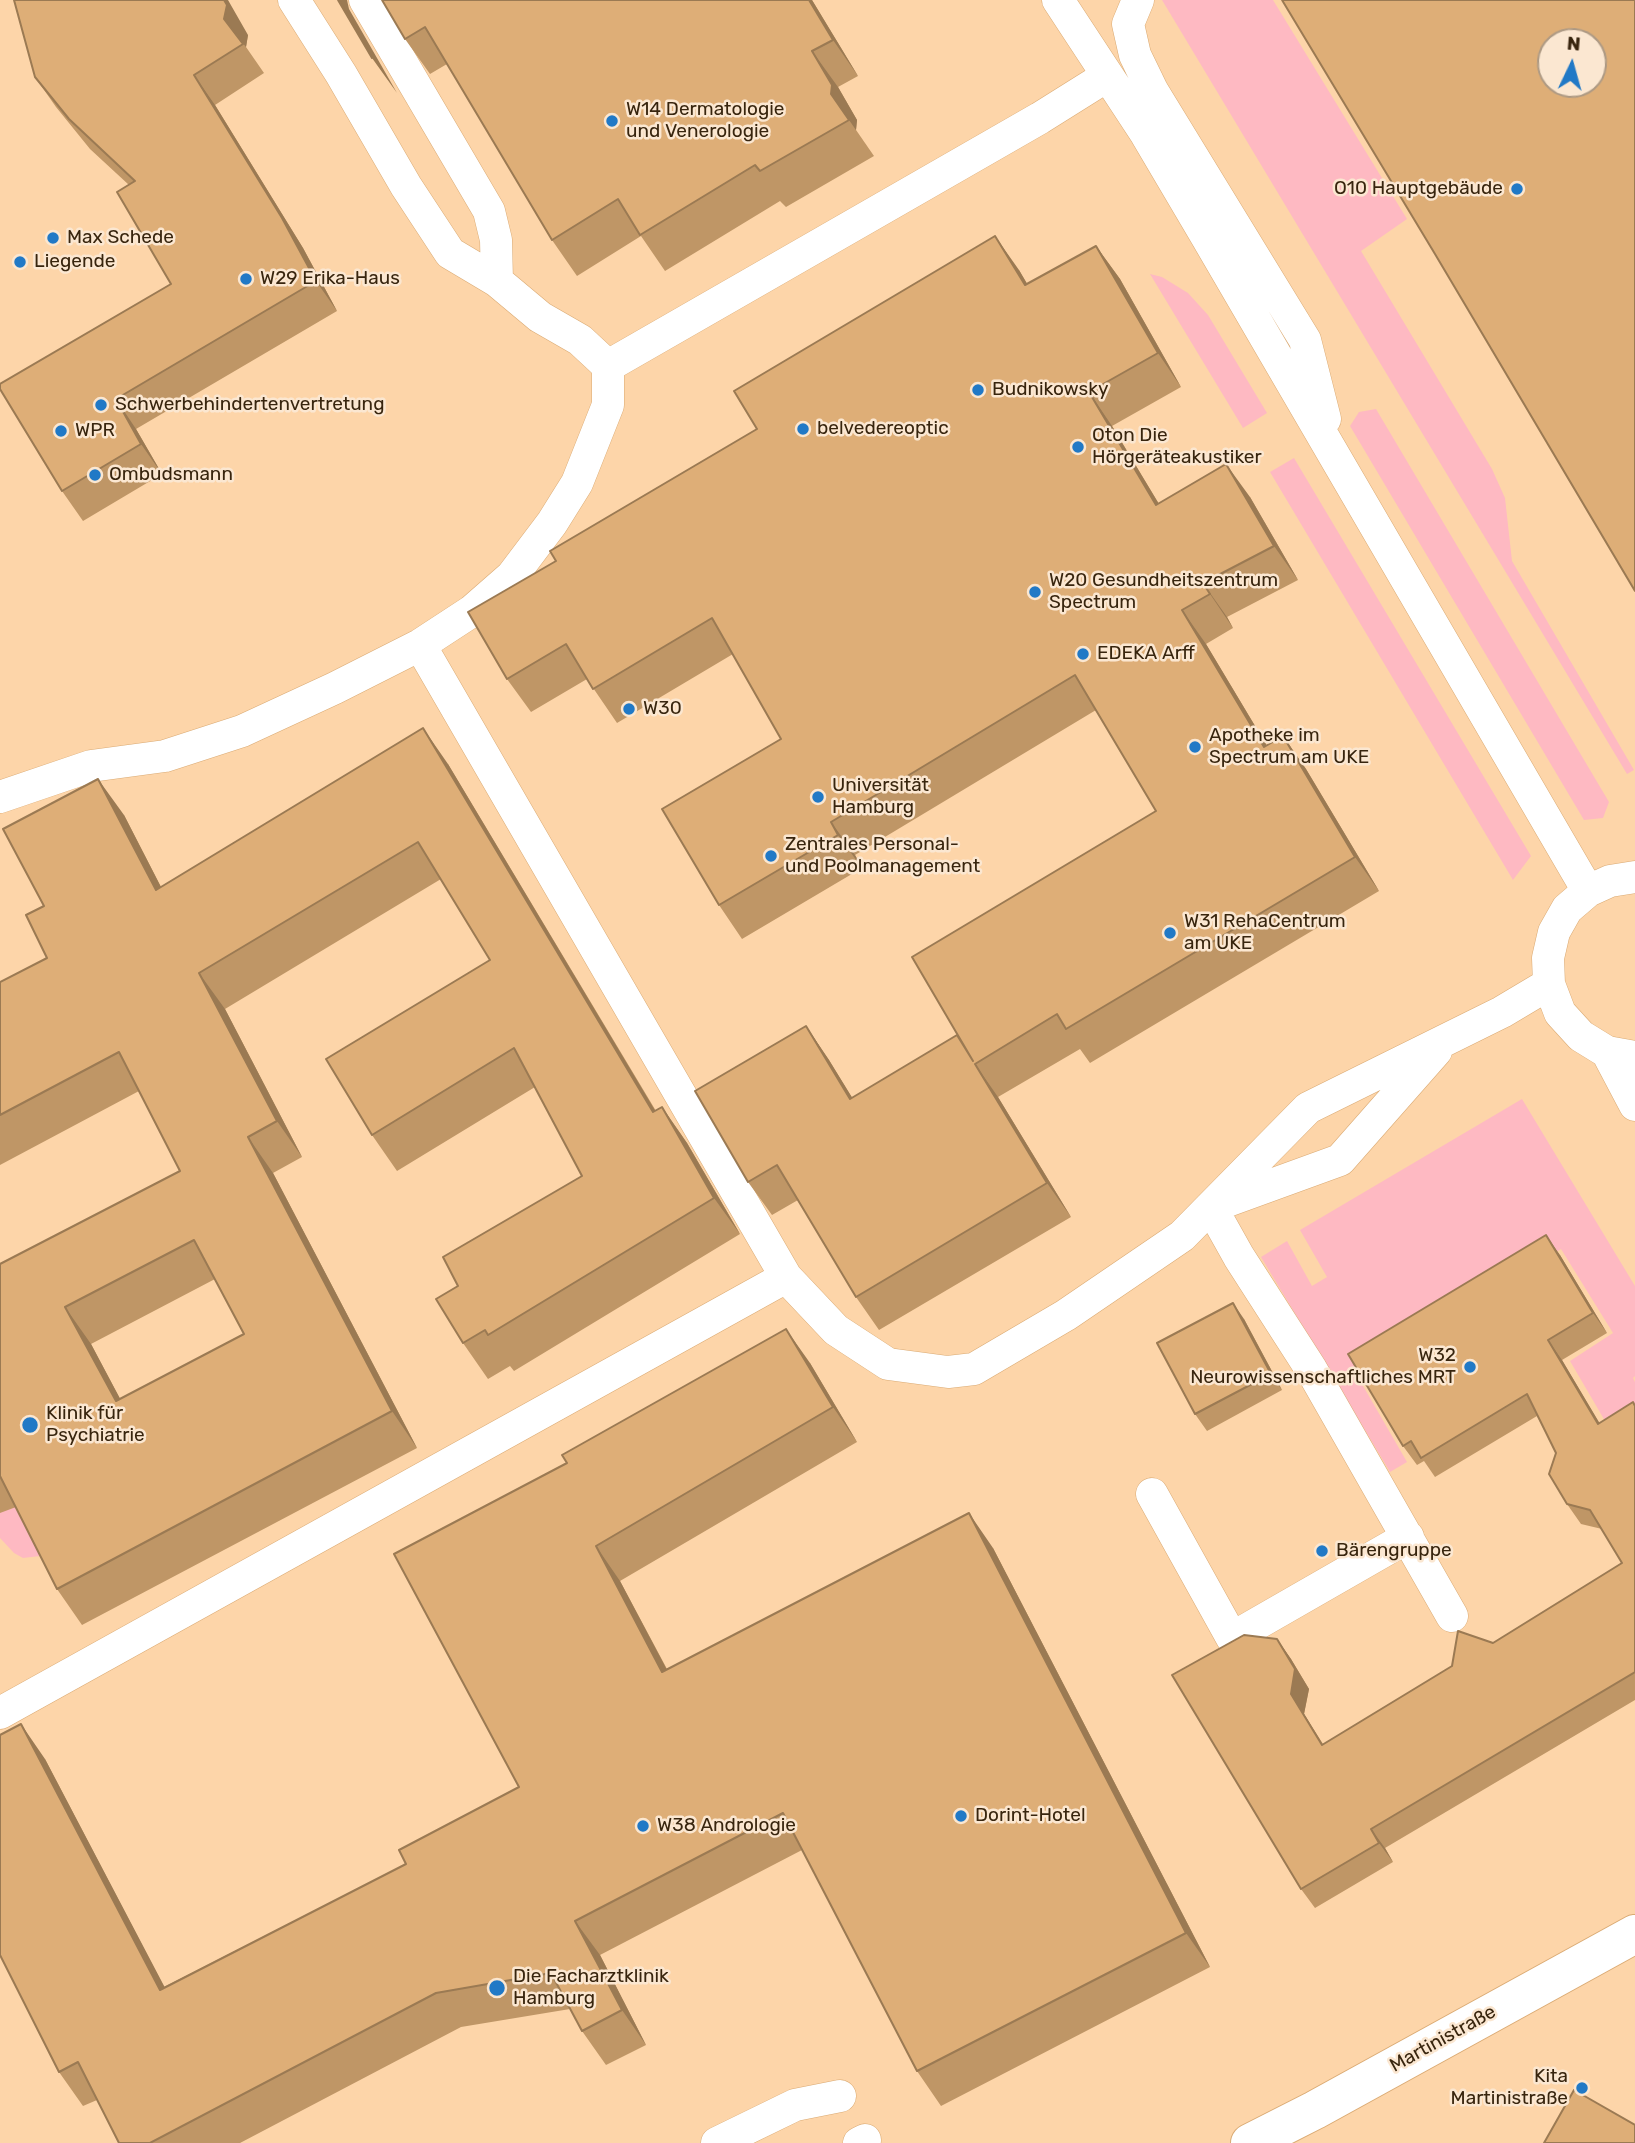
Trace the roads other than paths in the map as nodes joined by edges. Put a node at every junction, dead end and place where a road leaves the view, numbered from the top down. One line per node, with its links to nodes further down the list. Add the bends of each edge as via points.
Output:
1 (294, 0): 6 (lane, via 450,253)
2 (365, 0): 6 (lane, via 489,211 496,240)
3 (1058, 0): 5 (lane)
4 (1138, 0): 8 (lane, via 1128,24 1135,55 1304,340)
5 (1107, 76): 7 (lane); 8 (lane, via 1146,134)
6 (497, 281): 7 (lane, via 540,317 580,340)
7 (608, 366): 9 (lane, via 608,405 577,483 552,523 512,576 472,611)
8 (1335, 458): 12 (lane)
9 (420, 645): 10 (lane, via 242,731 165,756 91,766); 18 (lane)
10 (0, 797)
11 (1635, 877): 12 (lane)
12 (1588, 891): 13 (lane, via 1567,909 1554,932)
13 (1549, 984): 14 (lane); 15 (lane, via 1560,1013 1581,1036)
14 (1445, 1040): 17 (lane, via 1308,1108); 17 (lane, via 1340,1160)
15 (1621, 1054): 16 (lane)
16 (1635, 1105)
17 (1211, 1207): 18 (lane, via 1182,1236 1122,1278 974,1369 948,1372 888,1364 836,1331); 20 (lane)
18 (786, 1277): 22 (lane)
19 (1152, 1494): 20 (lane, via 1232,1638)
20 (1408, 1537): 21 (lane)
21 (1452, 1616)
22 (0, 1713)
23 (1635, 1934): 26 (street, Martinistraße)
24 (840, 2096): 25 (lane, via 795,2105)
25 (717, 2143)
26 (1250, 2143)

